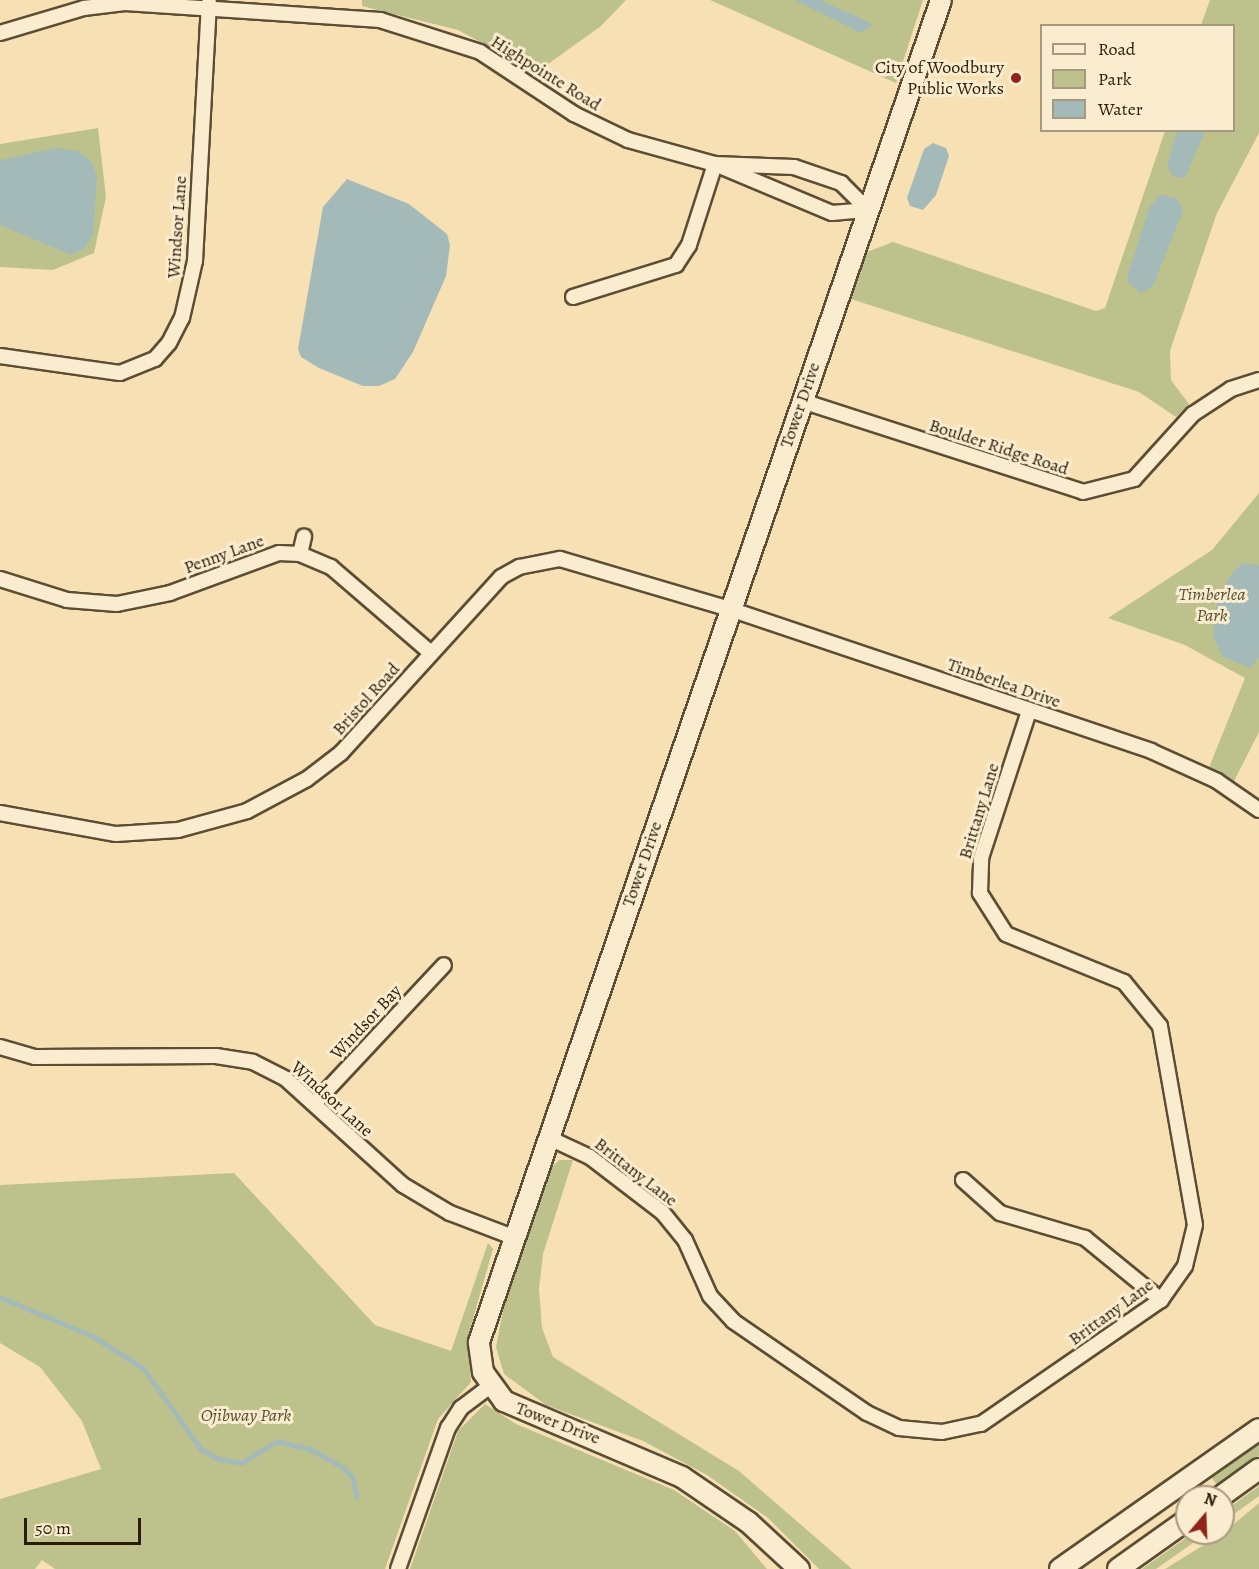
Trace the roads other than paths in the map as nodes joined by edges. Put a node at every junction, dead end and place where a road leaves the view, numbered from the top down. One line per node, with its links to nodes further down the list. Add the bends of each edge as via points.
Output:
1 (941, 0): 5 (street, Tower Drive)
2 (209, 4): 3 (street, Highpointe Road, via 105,5); 4 (street, Highpointe Road, via 380,20 448,38 513,71 598,127); 7 (street, Windsor Lane, via 195,261 182,318 169,343 155,359 120,373)
3 (0, 33)
4 (715, 164): 5 (street, Highpointe Road, via 832,213); 5 (street, Highpointe Road, via 794,167 841,183); 6 (street, via 689,245 676,265)
5 (868, 210): 9 (street, Tower Drive)
6 (573, 297)
7 (0, 356)
8 (1259, 380): 9 (street, Boulder Ridge Road, via 1231,389 1192,414 1134,479 1083,492)
9 (802, 400): 13 (street, Tower Drive)
10 (304, 536): 11 (street)
11 (300, 554): 12 (street, Penny Lane, via 279,553 170,593 117,604 67,600); 14 (street, Penny Lane, via 331,567)
12 (0, 579)
13 (730, 609): 14 (street, Bristol Road, via 580,561 541,561 501,577); 15 (street, Timberlea Drive); 21 (street, Tower Drive)
14 (431, 653): 17 (street, Bristol Road, via 341,753 308,779 247,812 178,830 116,834)
15 (1029, 711): 16 (street, Timberlea Drive, via 1181,763); 24 (street, Brittany Lane, via 981,858 980,893 1006,934 1124,982 1160,1026 1195,1225 1185,1266)
16 (1259, 810)
17 (0, 813)
18 (444, 965): 20 (street, Windsor Bay)
19 (0, 1047): 20 (street, Windsor Lane, via 58,1058 233,1057 272,1070)
20 (314, 1104): 23 (street, Windsor Lane, via 411,1190 450,1213)
21 (547, 1137): 23 (street, Tower Drive); 24 (street, Brittany Lane, via 590,1157 663,1213 685,1240 710,1296 733,1321 867,1413 899,1428 942,1432 981,1424)
22 (963, 1180): 24 (street, via 1000,1213 1085,1238)
23 (513, 1237): 25 (street, Tower Drive, via 480,1337 480,1362)
24 (1161, 1300)
25 (490, 1386): 30 (street, via 461,1408 446,1432); 31 (street, Tower Drive, via 523,1412 626,1449 688,1481 748,1522)
26 (1259, 1429): 32 (street)
27 (1259, 1469): 28 (street)
28 (1235, 1486)
29 (1175, 1529): 33 (street)
30 (398, 1569)
31 (799, 1569)
32 (1060, 1569)
33 (1118, 1569)

